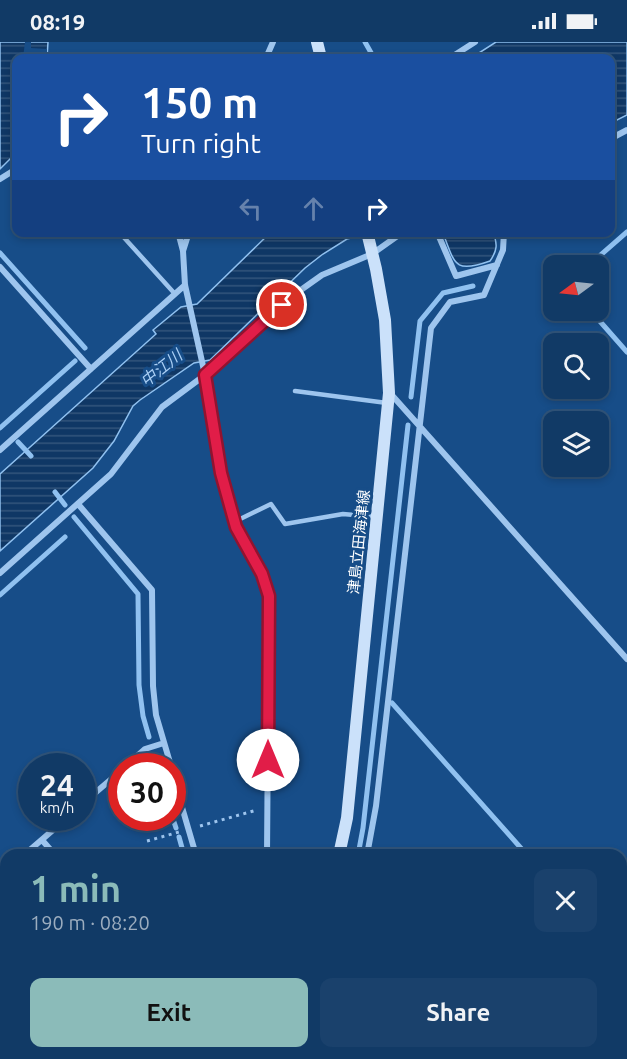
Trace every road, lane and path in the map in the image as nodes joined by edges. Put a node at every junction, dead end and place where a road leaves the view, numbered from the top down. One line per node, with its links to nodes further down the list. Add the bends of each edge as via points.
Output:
1 (475, 42): 2 (street)
2 (456, 54)
3 (124, 237): 15 (lane)
4 (178, 237): 10 (street)
5 (188, 237): 10 (street)
6 (368, 237): 11 (main road, 津島立田海津線)
7 (396, 237): 11 (street)
8 (439, 237): 12 (street, via 456,276)
9 (504, 237): 12 (street)
10 (183, 252): 14 (street)
11 (372, 254): 17 (street, via 321,275); 19 (main road, 津島立田海津線, via 385,320)
12 (497, 265): 20 (street, via 484,295 450,302 431,328)
13 (0, 267): 16 (street)
14 (185, 285): 15 (street); 17 (street)
15 (175, 294): 16 (street)
16 (91, 369): 21 (street)
17 (204, 371): 22 (street, via 162,407 111,474); 24 (street, via 221,473)
18 (295, 392): 19 (lane)
19 (389, 398): 20 (street); 23 (main road, 津島立田海津線)
20 (419, 427): 26 (street); 43 (street)
21 (0, 450)
22 (78, 504): 25 (street); 27 (street, via 152,590 154,696)
23 (377, 517): 24 (lane, via 343,514 285,524 271,504); 42 (main road, 津島立田海津線, via 347,818)
24 (234, 522): 32 (street, via 262,574 269,596)
25 (0, 573)
26 (627, 659)
27 (164, 743): 28 (street); 29 (street)
28 (141, 753)
29 (167, 753)
30 (108, 782): 31 (street)
31 (96, 792)
32 (268, 807): 34 (path); 41 (street)
33 (186, 820): 34 (street)
34 (189, 830): 37 (path); 40 (street)
35 (52, 831): 36 (street)
36 (42, 840): 38 (street); 39 (street)
37 (147, 841)
38 (31, 849)
39 (50, 849)
40 (194, 849)
41 (267, 849)
42 (340, 849)
43 (368, 849)

